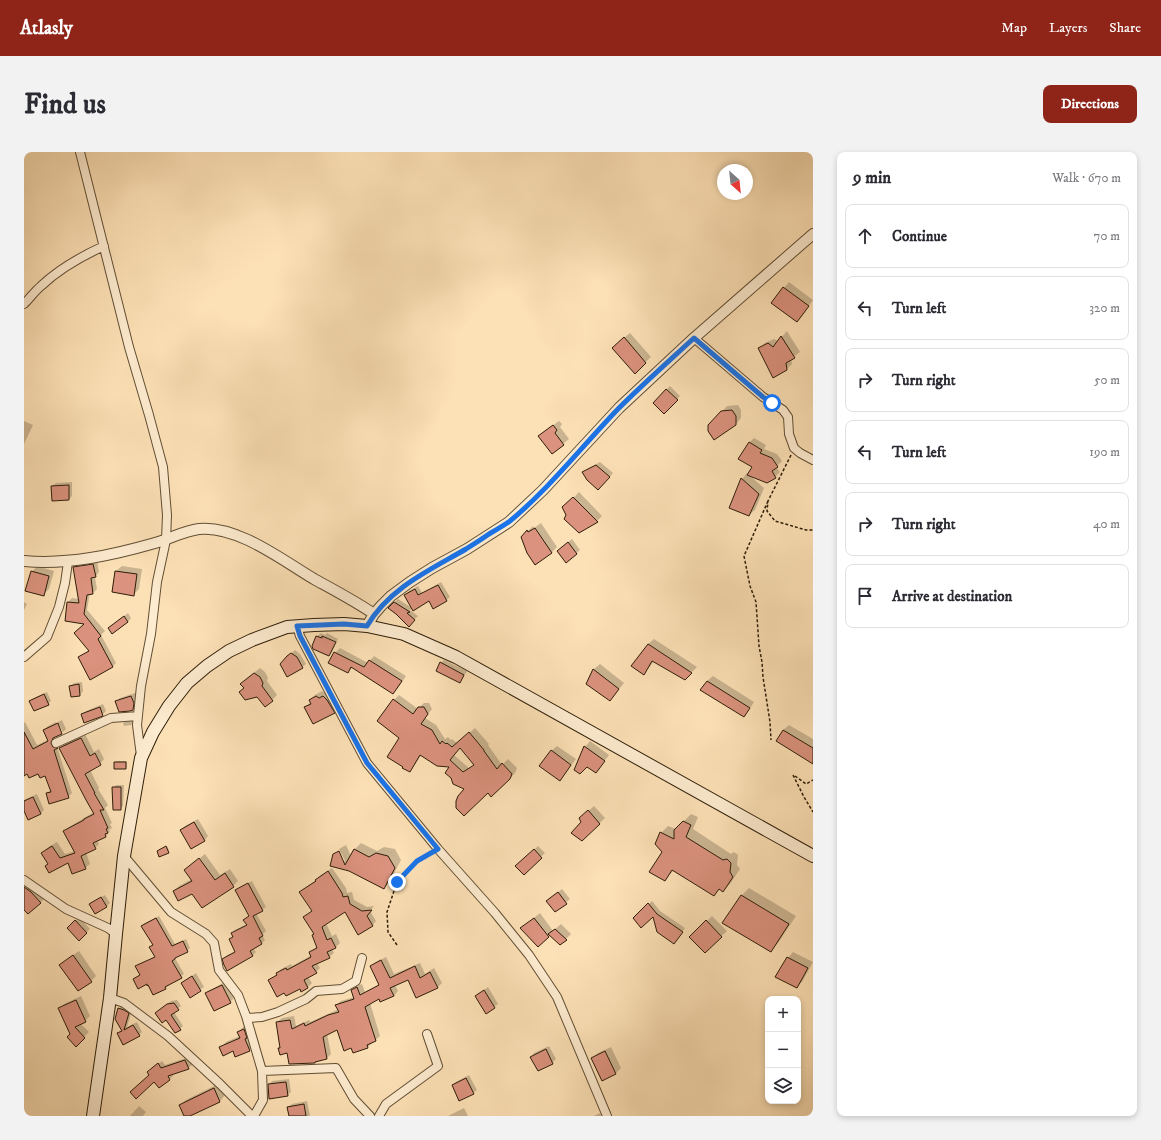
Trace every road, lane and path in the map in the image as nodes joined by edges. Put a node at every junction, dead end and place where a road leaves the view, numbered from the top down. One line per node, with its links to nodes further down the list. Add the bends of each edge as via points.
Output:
1 (80, 152): 3 (street)
2 (813, 234): 5 (street)
3 (104, 246): 4 (street, via 61,270); 10 (street, via 163,467 167,515)
4 (24, 304)
5 (694, 338): 6 (street, via 763,397 783,410 788,417 789,434); 13 (street, via 619,408 543,490 509,522 410,582 391,596)
6 (794, 448): 7 (street); 8 (path)
7 (813, 460)
8 (768, 501): 9 (path, via 767,511 775,521); 18 (path, via 744,556 756,602)
9 (813, 530)
10 (166, 540): 12 (street, via 124,552); 13 (street, via 198,529 223,531 254,543); 17 (street, via 157,582)
11 (24, 561): 12 (street)
12 (68, 562): 16 (street, via 59,607 47,637)
13 (374, 614): 15 (street)
14 (297, 626): 15 (main road); 20 (main road, via 280,629 252,640 207,666 187,683 169,706); 23 (street, via 367,763)
15 (367, 626): 25 (main road, via 404,634 456,657)
16 (24, 657)
17 (138, 716): 19 (street, via 111,718); 20 (street)
18 (771, 740)
19 (56, 744)
20 (141, 758): 24 (main road)
21 (813, 780): 22 (path, via 806,784 793,775)
22 (813, 812)
23 (438, 849): 28 (path, via 417,861 397,882 387,912 388,932); 38 (street, via 505,925 557,997)
24 (124, 856): 27 (main road); 31 (street, via 171,912 206,934 214,943 219,970 238,994)
25 (813, 856)
26 (24, 880): 27 (street, via 66,909)
27 (116, 934): 30 (main road)
28 (397, 945)
29 (362, 958): 31 (street, via 356,981 342,989 316,991 306,1000 278,1012)
30 (110, 998): 34 (main road); 35 (street, via 124,1003 168,1036)
31 (247, 1018): 33 (street)
32 (428, 1034): 37 (street, via 438,1066 386,1104)
33 (262, 1071): 35 (street, via 263,1100); 36 (street, via 336,1068 354,1099)
34 (93, 1116)
35 (253, 1116)
36 (370, 1116)
37 (379, 1116)
38 (607, 1116)

